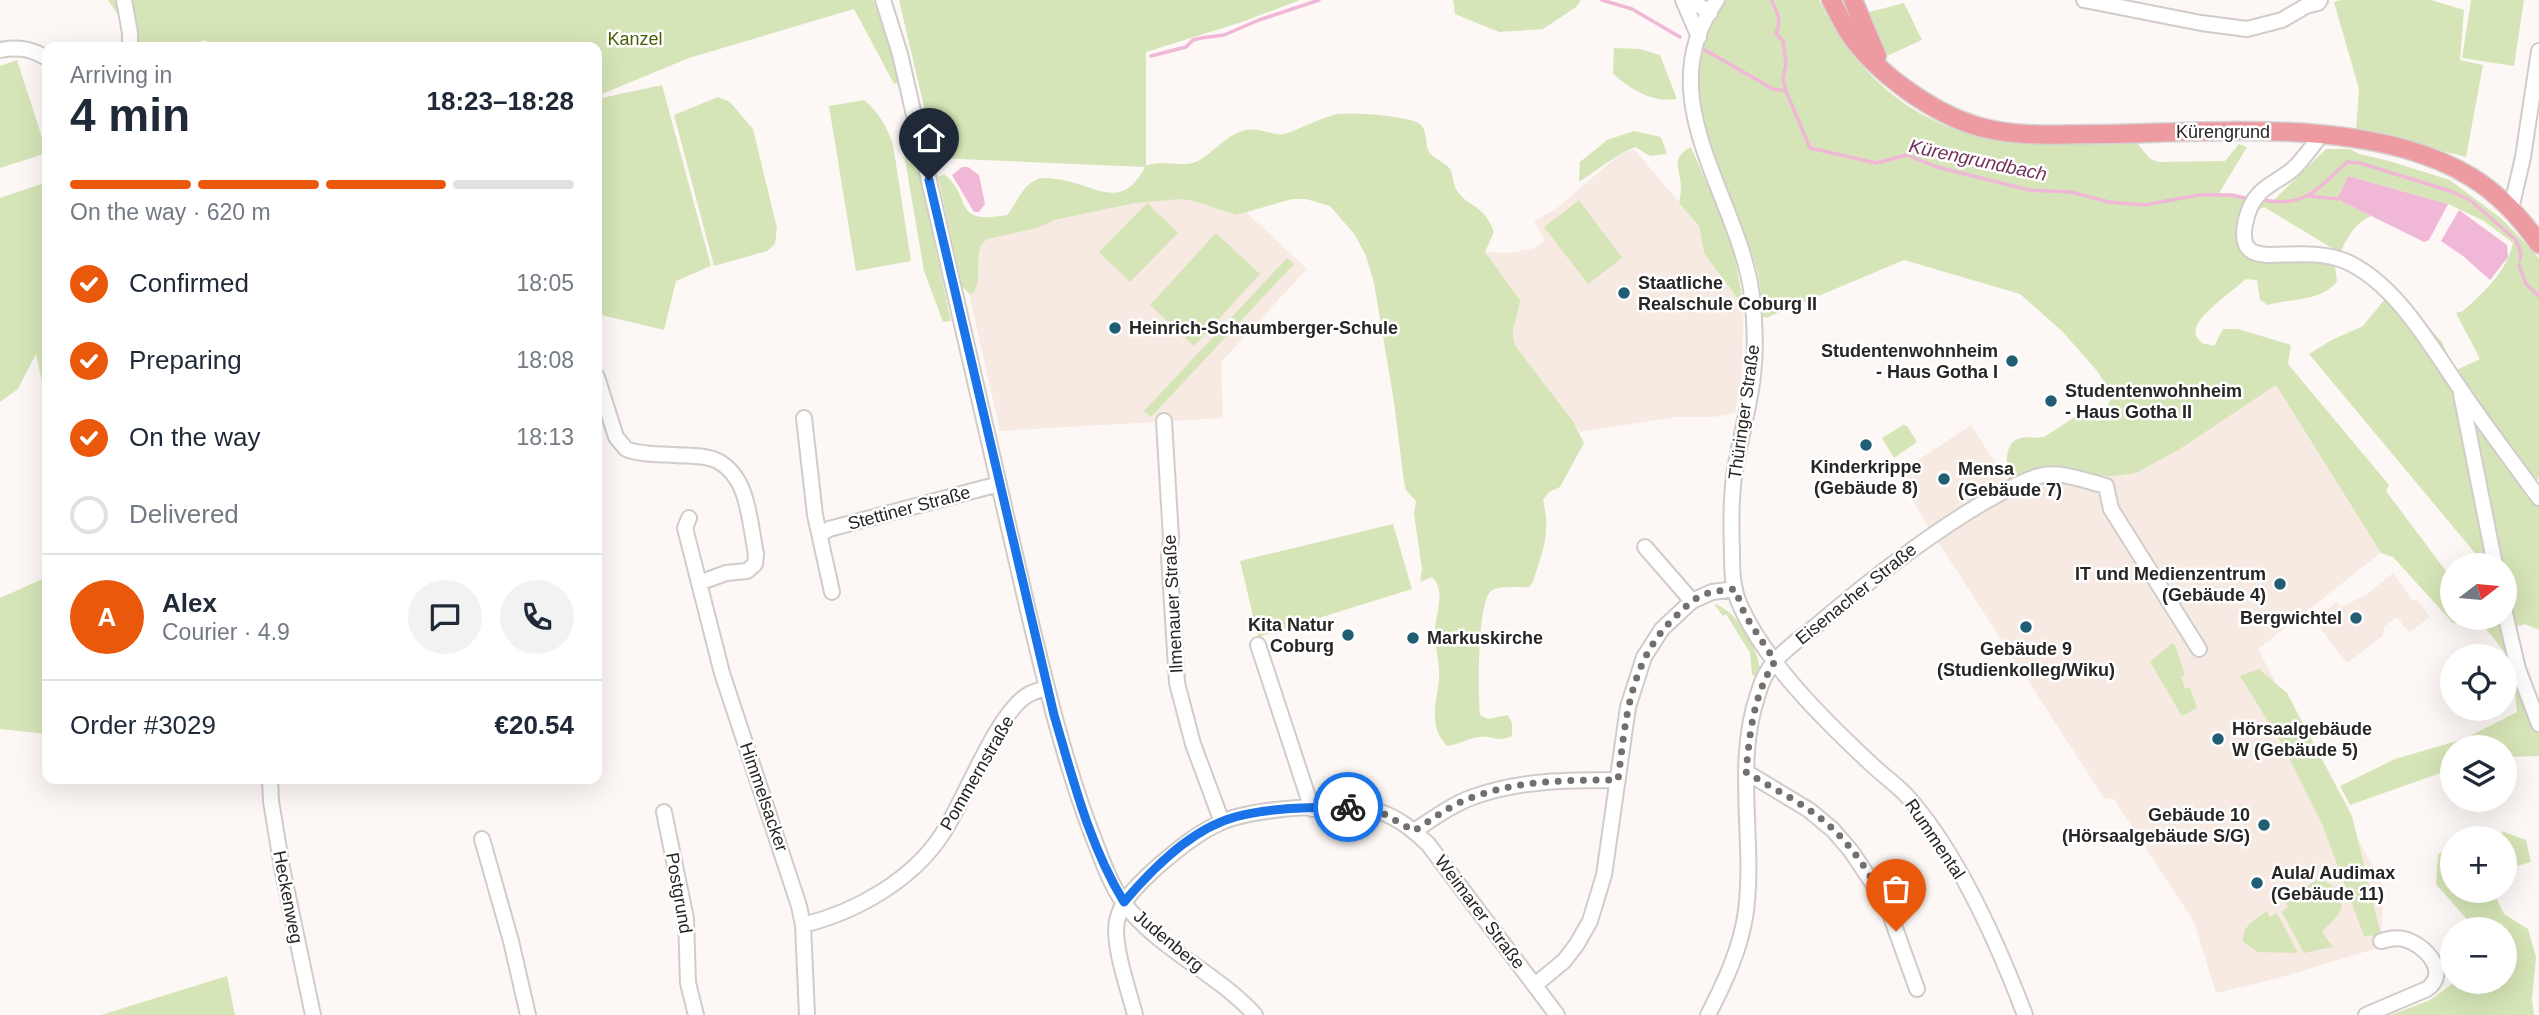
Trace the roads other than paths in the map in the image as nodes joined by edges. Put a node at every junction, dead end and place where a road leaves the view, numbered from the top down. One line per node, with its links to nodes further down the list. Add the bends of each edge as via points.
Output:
1 (124, 0): 13 (street)
2 (883, 0): 25 (street, Judenberg, via 900,54)
3 (1683, 0): 12 (street)
4 (1691, 0): 10 (street)
5 (1853, 0): 17 (main road, Kürengrund, via 1874,52)
6 (2084, 0): 11 (street, via 2247,29 2282,20)
7 (2291, 0): 11 (street)
8 (2320, 0): 11 (street)
9 (1833, 1): 17 (main road, Kürengrund, via 1849,33)
10 (1710, 5): 12 (street, Thüringer Straße)
11 (2306, 6)
12 (1699, 37): 32 (street, Thüringer Straße, via 1691,79 1695,124 1742,250 1755,323 1753,376 1734,478)
13 (130, 42)
14 (0, 50): 16 (street, via 28,48)
15 (2539, 51): 19 (street)
16 (42, 55)
17 (1888, 73): 18 (main road, Kürengrund, via 1931,107 1983,128 2071,134)
18 (2321, 135): 19 (main road, Kürengrund, via 2433,158 2473,178); 21 (street, via 2295,167 2252,202 2245,225 2248,248 2266,255 2332,257 2357,268 2413,320)
19 (2511, 209): 20 (main road, Kürengrund)
20 (2539, 244)
21 (2460, 389): 26 (street); 30 (street)
22 (602, 392): 31 (street, via 617,437 626,449 703,457 728,467 737,477 755,564 747,571)
23 (804, 418): 28 (street)
24 (1164, 421): 46 (street, Ilmenauer Straße, via 1177,683)
25 (999, 484): 28 (street, Stettiner Straße); 39 (street, Judenberg)
26 (2539, 498)
27 (689, 518): 31 (street, Himmelsacker, via 685,528)
28 (820, 535): 33 (street)
29 (1645, 547): 34 (street)
30 (2493, 553)
31 (699, 583): 50 (street, Himmelsacker, via 722,673)
32 (1735, 589): 34 (street); 38 (street, Thüringer Straße, via 1745,615)
33 (832, 592)
34 (1692, 601): 42 (street, via 1662,629 1644,657 1628,707)
35 (2509, 630): 40 (street)
36 (1258, 645): 44 (street)
37 (2199, 649): 38 (street, Eisenacher Straße, via 2111,509 2106,486 2064,475 2042,475 1939,529)
38 (1775, 661): 41 (street, via 1757,696); 62 (street, Rummental, via 1904,793 1933,830 1976,907)
39 (1046, 688): 49 (street, Judenberg, via 1079,798 1105,869); 50 (street, Pommernstraße, via 1016,706 944,833 916,865 870,899)
40 (2539, 724)
41 (1746, 772): 53 (street, via 1809,810 1851,851 1886,903); 61 (street, via 1746,911 1733,962)
42 (1618, 780): 47 (street, via 1544,782 1475,796); 52 (street, via 1604,875 1590,921 1564,961)
43 (270, 784): 54 (street, Heckenweg, via 282,868)
44 (1312, 808): 46 (street, Weimarer Straße, via 1266,811); 47 (street, Weimarer Straße, via 1379,811)
45 (664, 812): 56 (street, Postgrund, via 685,919 688,983)
46 (1222, 822): 49 (street, Weimarer Straße, via 1180,848)
47 (1414, 831): 52 (street, Weimarer Straße)
48 (482, 839): 55 (street)
49 (1124, 902): 58 (street, via 1116,937); 59 (street, Judenberg, via 1159,938)
50 (803, 925): 57 (street, Himmelsacker)
51 (2381, 941): 63 (street, via 2398,938 2420,947 2437,976 2427,989)
52 (1535, 985): 60 (street, Weimarer Straße)
53 (1917, 989)
54 (313, 1015)
55 (528, 1015)
56 (696, 1015)
57 (807, 1015)
58 (1135, 1015)
59 (1255, 1015)
60 (1557, 1015)
61 (1708, 1015)
62 (2025, 1015)
63 (2366, 1015)

